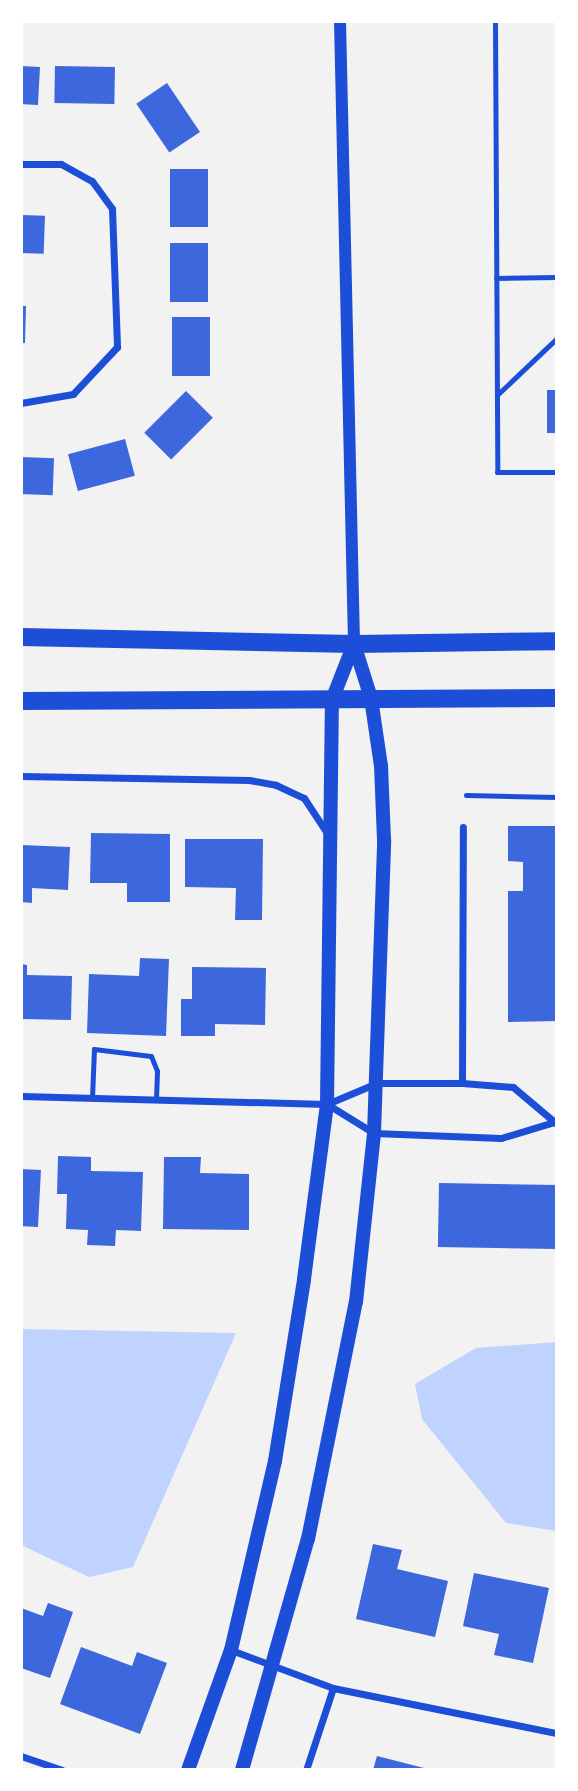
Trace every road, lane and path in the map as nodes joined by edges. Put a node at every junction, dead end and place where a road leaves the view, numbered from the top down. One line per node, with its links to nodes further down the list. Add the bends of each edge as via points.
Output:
1 (340, 21): 12 (street)
2 (495, 21): 5 (lane)
3 (21, 164): 8 (street, via 61,164 92,181 112,209 117,347 73,394)
4 (557, 277): 5 (lane)
5 (496, 278): 7 (lane)
6 (557, 338): 7 (lane)
7 (497, 395): 9 (lane, via 497,472)
8 (21, 403)
9 (557, 472)
10 (21, 637): 12 (main road)
11 (557, 641): 12 (main road)
12 (354, 644): 13 (main road); 15 (main road)
13 (371, 698): 14 (main road); 15 (main road); 22 (main road, via 381,766 384,840)
14 (557, 698)
15 (332, 700): 16 (main road); 21 (main road)
16 (21, 701)
17 (21, 776): 21 (street, via 249,780 276,785 304,798)
18 (466, 795): 19 (path)
19 (557, 797)
20 (463, 827): 23 (street)
21 (327, 832): 27 (main road)
22 (377, 1083): 23 (street); 27 (street); 29 (main road)
23 (462, 1083): 28 (street, via 513,1087)
24 (21, 1097): 25 (street)
25 (92, 1098): 26 (street); 26 (lane, via 94,1049 151,1056 157,1071)
26 (156, 1100): 27 (street)
27 (327, 1104): 29 (street); 30 (main road, via 275,1461)
28 (555, 1123): 29 (street, via 501,1138)
29 (374, 1133): 31 (main road, via 356,1301 308,1539)
30 (231, 1650): 31 (street); 36 (main road)
31 (275, 1666): 32 (street); 37 (main road)
32 (333, 1688): 33 (street); 38 (street)
33 (557, 1733)
34 (21, 1756): 35 (street)
35 (62, 1770)
36 (188, 1770)
37 (243, 1770)
38 (306, 1770)

